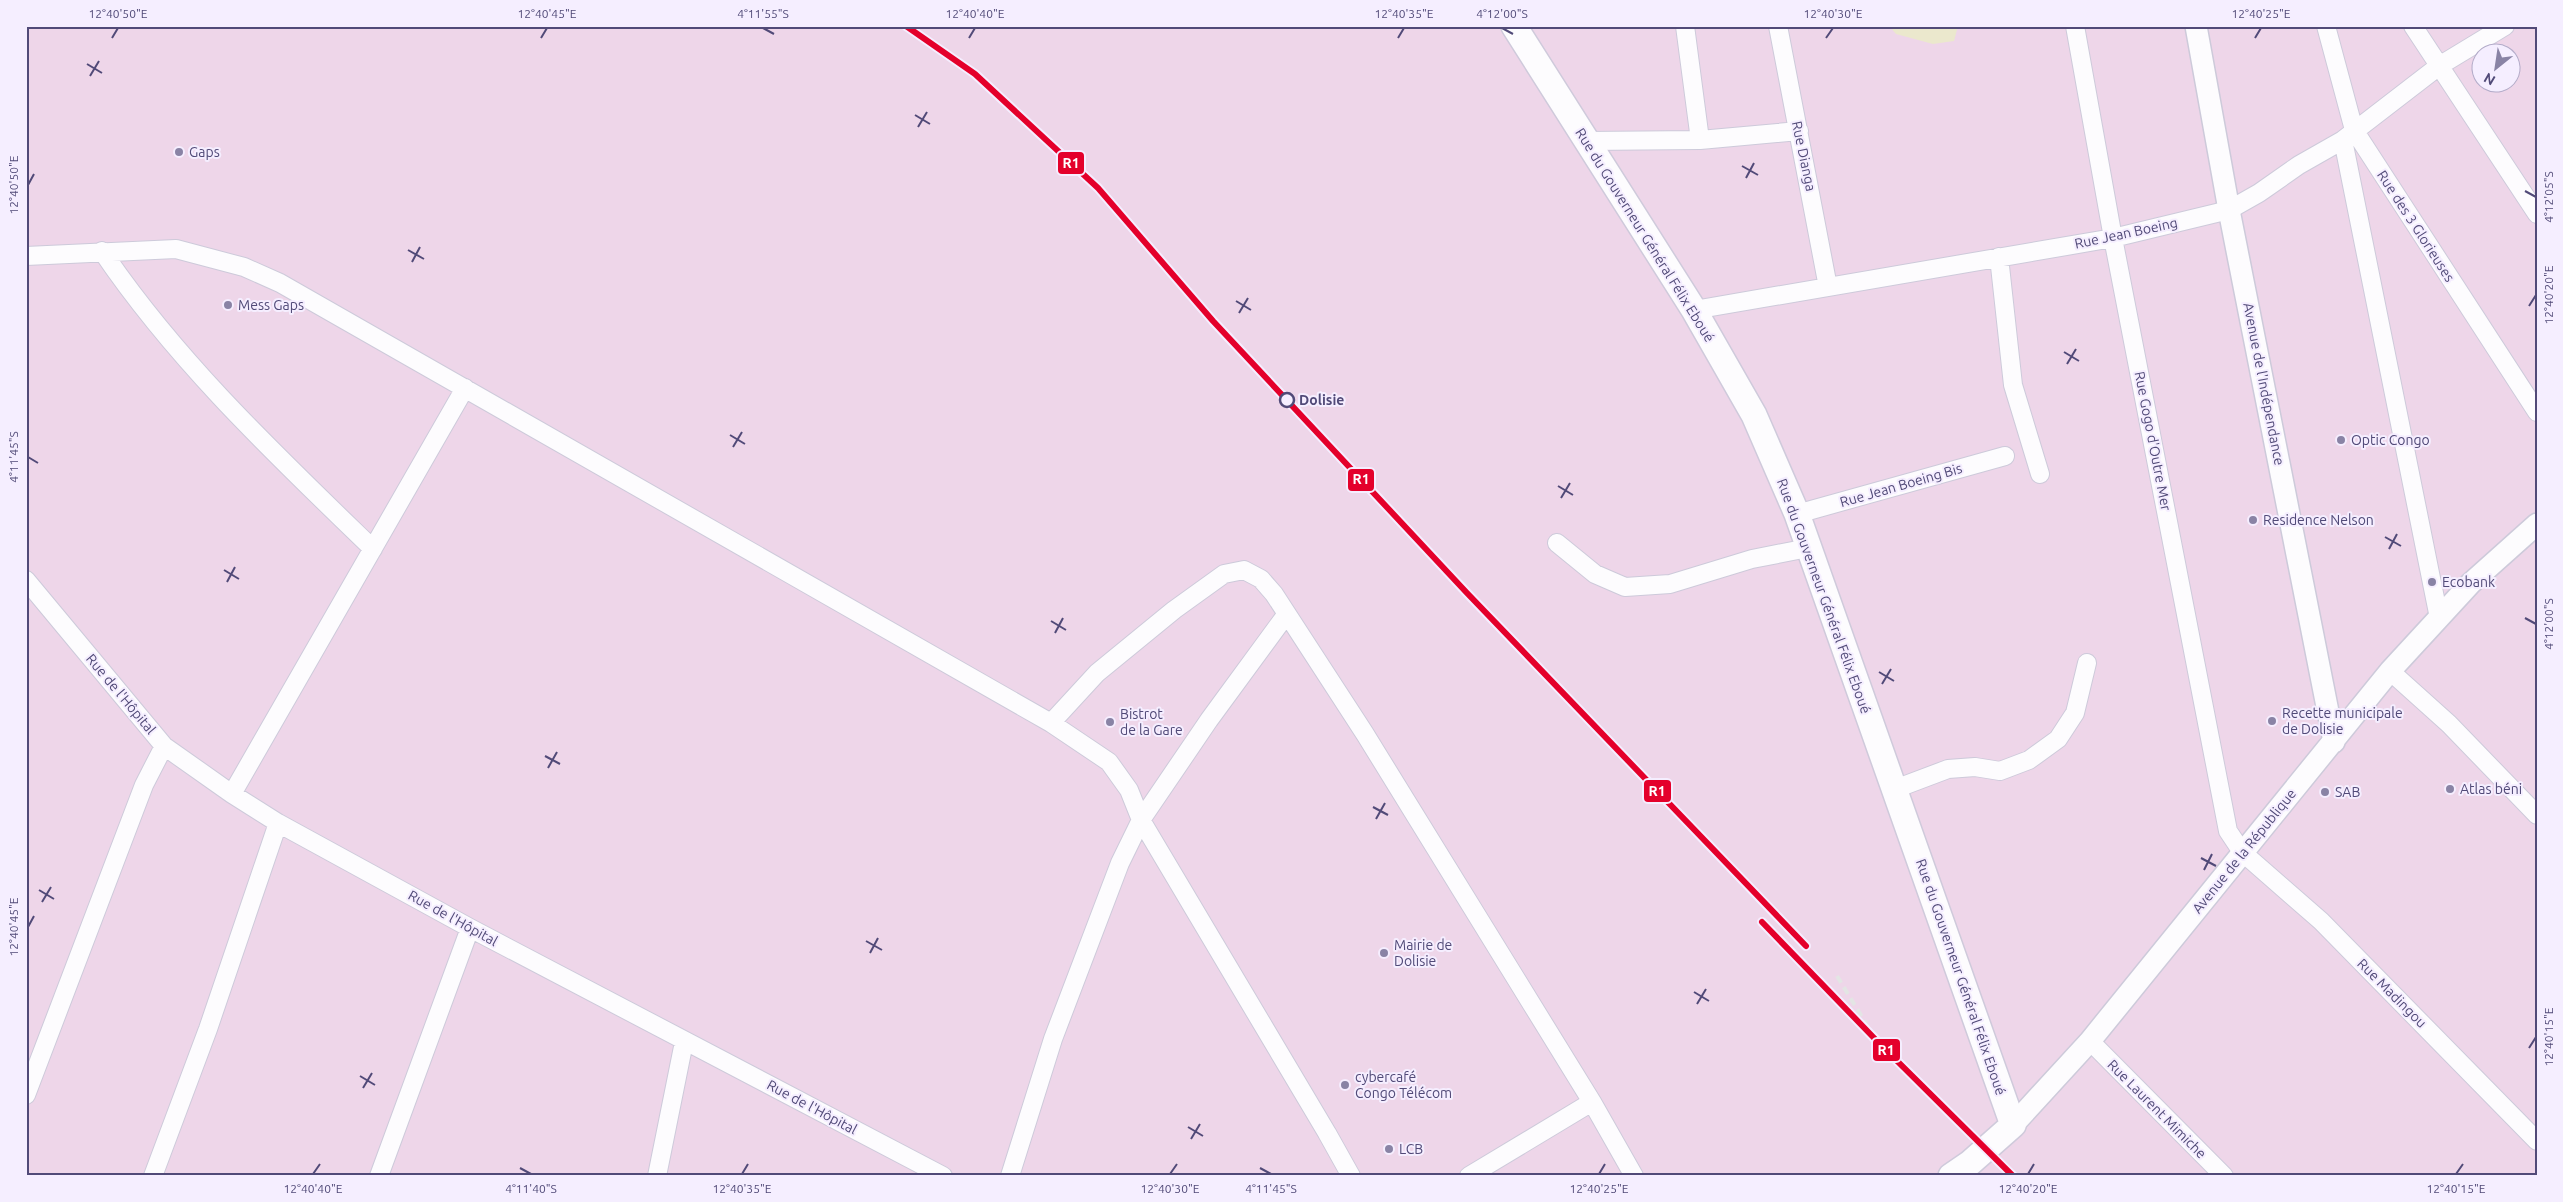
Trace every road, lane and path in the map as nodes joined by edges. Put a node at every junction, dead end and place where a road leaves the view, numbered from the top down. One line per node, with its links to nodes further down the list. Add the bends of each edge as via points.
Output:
1 (1685, 26): 12 (street)
2 (1778, 26): 10 (street, Rue Dianga)
3 (2076, 26): 16 (street, Rue Gogo d'Outre Mer)
4 (2196, 26): 14 (street, Avenue de l'Indépendance)
5 (2326, 26): 11 (street, Rue des 3 Glorieuses)
6 (2413, 26): 9 (street)
7 (2505, 26): 9 (street, Rue Jean Boeing)
8 (1520, 31): 13 (main road, Rue du Gouverneur Général Félix Eboué)
9 (2439, 66): 11 (street, Rue Jean Boeing); 15 (street)
10 (1799, 131): 12 (street); 20 (street, Rue Dianga)
11 (2348, 135): 14 (street, Rue Jean Boeing); 23 (street, Rue des 3 Glorieuses); 33 (street)
12 (1700, 140): 13 (street)
13 (1586, 141): 21 (main road, Rue du Gouverneur Général Félix Eboué)
14 (2229, 210): 16 (street, Rue Jean Boeing); 37 (street, Avenue de l'Indépendance)
15 (2537, 214)
16 (2114, 238): 19 (street, Rue Jean Boeing); 44 (street, Rue Gogo d'Outre Mer, via 2228,831)
17 (102, 251): 18 (street); 22 (street, via 176,249 244,266 326,308); 30 (street, via 130,292 221,397)
18 (26, 256)
19 (1999, 257): 20 (street, Rue Jean Boeing); 25 (street, via 2013,385)
20 (1828, 287): 21 (street, Rue Jean Boeing)
21 (1694, 310): 26 (main road, Rue du Gouverneur Général Félix Eboué, via 1754,415)
22 (465, 388): 30 (street); 36 (street)
23 (2537, 412)
24 (2005, 456): 26 (street, Rue Jean Boeing Bis)
25 (2040, 474)
26 (1797, 514): 29 (main road, Rue du Gouverneur Général Félix Eboué)
27 (2537, 524): 33 (street, Avenue de la République, via 2471,583)
28 (1557, 543): 29 (street, via 1595,574 1625,587 1670,584 1752,559)
29 (1808, 548): 39 (main road, Rue du Gouverneur Général Félix Eboué)
30 (373, 549): 40 (street)
31 (26, 580): 38 (street, Rue de l'Hôpital)
32 (1286, 615): 36 (street, via 1261,579 1244,570 1224,574 1097,672); 42 (street, via 1208,720); 49 (street, via 1365,734)
33 (2439, 618): 35 (street, Avenue de la République)
34 (2087, 663): 39 (street, via 2075,713 2058,738 2029,760 2000,771 1975,767 1948,769)
35 (2390, 671): 37 (street, Avenue de la République); 41 (street, via 2449,724)
36 (1052, 723): 42 (street, via 1109,762 1129,790)
37 (2334, 742): 44 (street, Avenue de la République)
38 (164, 746): 40 (street, Rue de l'Hôpital); 48 (street, via 144,785)
39 (1895, 789): 50 (main road, Rue du Gouverneur Général Félix Eboué)
40 (232, 794): 43 (street, Rue de l'Hôpital)
41 (2537, 815)
42 (1141, 820): 57 (street, via 1120,863 1053,1039); 58 (street)
43 (278, 823): 45 (street, Rue de l'Hôpital); 53 (street, via 208,1029)
44 (2242, 852): 47 (street, Avenue de la République); 51 (street, Rue Madingou, via 2320,921)
45 (470, 928): 46 (street, Rue de l'Hôpital); 54 (street)
46 (684, 1042): 55 (street); 56 (street, Rue de l'Hôpital)
47 (2090, 1042): 50 (street, Avenue de la République); 61 (street, Rue Laurent Mimiche)
48 (26, 1095)
49 (1592, 1102): 59 (street); 60 (street)
50 (2013, 1125): 52 (main road, Avenue de la République)
51 (2537, 1141)
52 (1966, 1171)
53 (153, 1176)
54 (379, 1176)
55 (657, 1176)
56 (943, 1176)
57 (1010, 1176)
58 (1350, 1176)
59 (1469, 1176)
60 (1634, 1176)
61 (2224, 1176)

